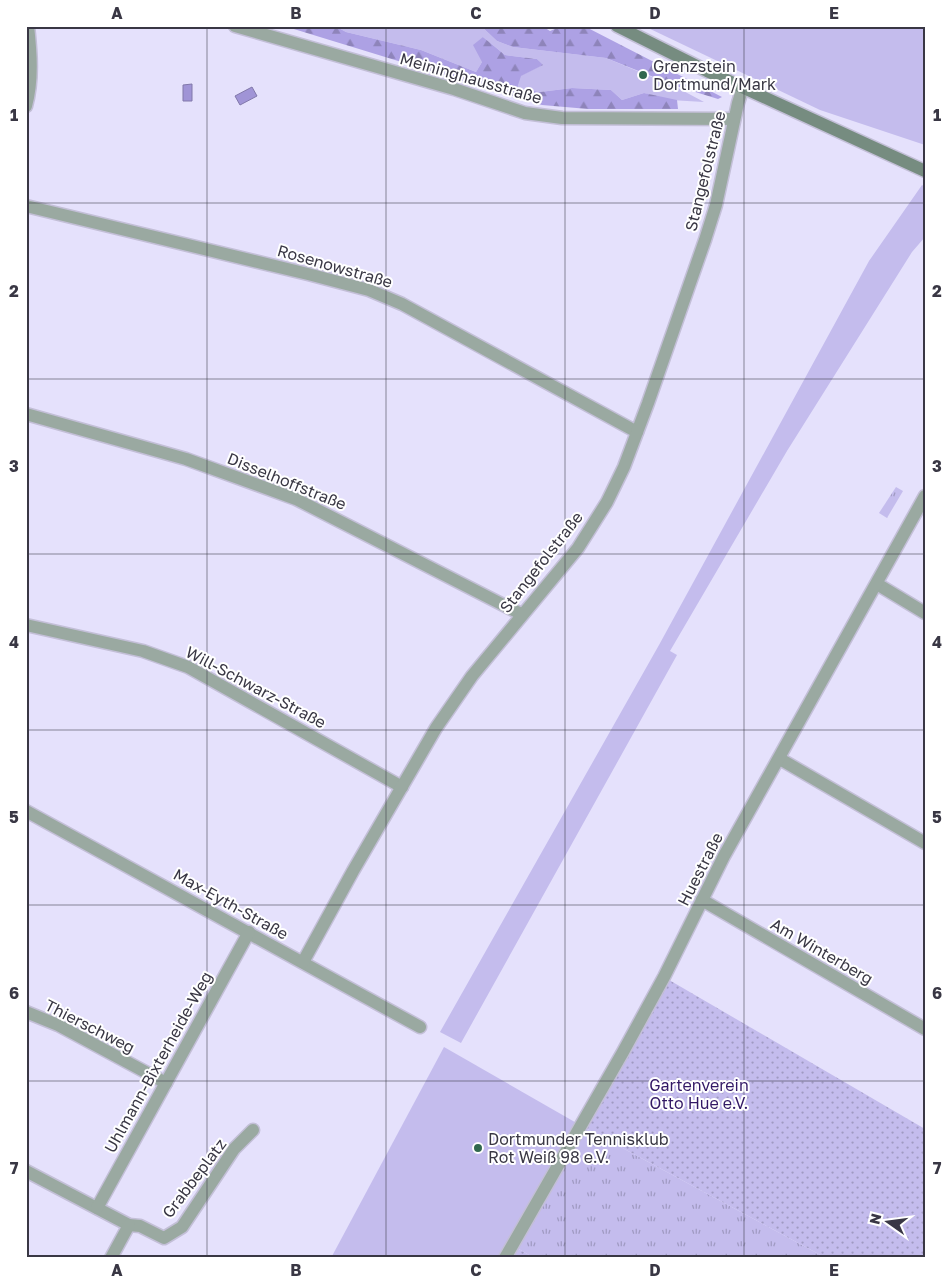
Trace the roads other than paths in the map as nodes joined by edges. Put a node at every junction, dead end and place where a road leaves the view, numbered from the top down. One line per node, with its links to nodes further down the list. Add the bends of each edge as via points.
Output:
1 (28, 26): 5 (street, via 31,54 30,92)
2 (236, 26): 6 (street, Meininghausstraße, via 525,113 562,118)
3 (617, 26): 4 (street)
4 (744, 87): 6 (street, Stangefolstraße); 7 (street)
5 (26, 106)
6 (734, 119): 10 (street, Stangefolstraße, via 716,205)
7 (925, 172)
8 (26, 206): 10 (street, Rosenowstraße, via 369,290 409,308)
9 (26, 414): 14 (street, Disselhoffstraße, via 186,459 296,499)
10 (637, 432): 14 (street, Stangefolstraße, via 607,502 578,548)
11 (925, 496): 12 (street, Huestraße)
12 (877, 584): 13 (street); 16 (street, Huestraße)
13 (925, 613)
14 (522, 614): 17 (street, Stangefolstraße, via 472,676 436,728)
15 (26, 625): 17 (street, Will-Schwarz-Straße, via 143,651 188,667)
16 (780, 759): 19 (street); 20 (street, Huestraße)
17 (402, 787): 22 (street, Stangefolstraße)
18 (26, 812): 21 (street, Max-Eyth-Straße)
19 (925, 842)
20 (702, 900): 25 (street, Am Winterberg); 32 (street, Huestraße, via 628,1044)
21 (249, 932): 22 (street, Max-Eyth-Straße); 26 (street, Uhlmann-Bixterheide-Weg)
22 (303, 962): 24 (street, Max-Eyth-Straße)
23 (26, 1012): 26 (street, Thierschweg, via 58,1025)
24 (420, 1028)
25 (925, 1029)
26 (166, 1083): 29 (street, Uhlmann-Bixterheide-Weg)
27 (253, 1130): 30 (street, Grabbeplatz, via 234,1149 182,1227 164,1238 140,1226)
28 (26, 1171): 29 (street, Grabbeplatz)
29 (97, 1208): 30 (street, Grabbeplatz)
30 (129, 1225): 31 (street)
31 (111, 1258)
32 (505, 1258)

